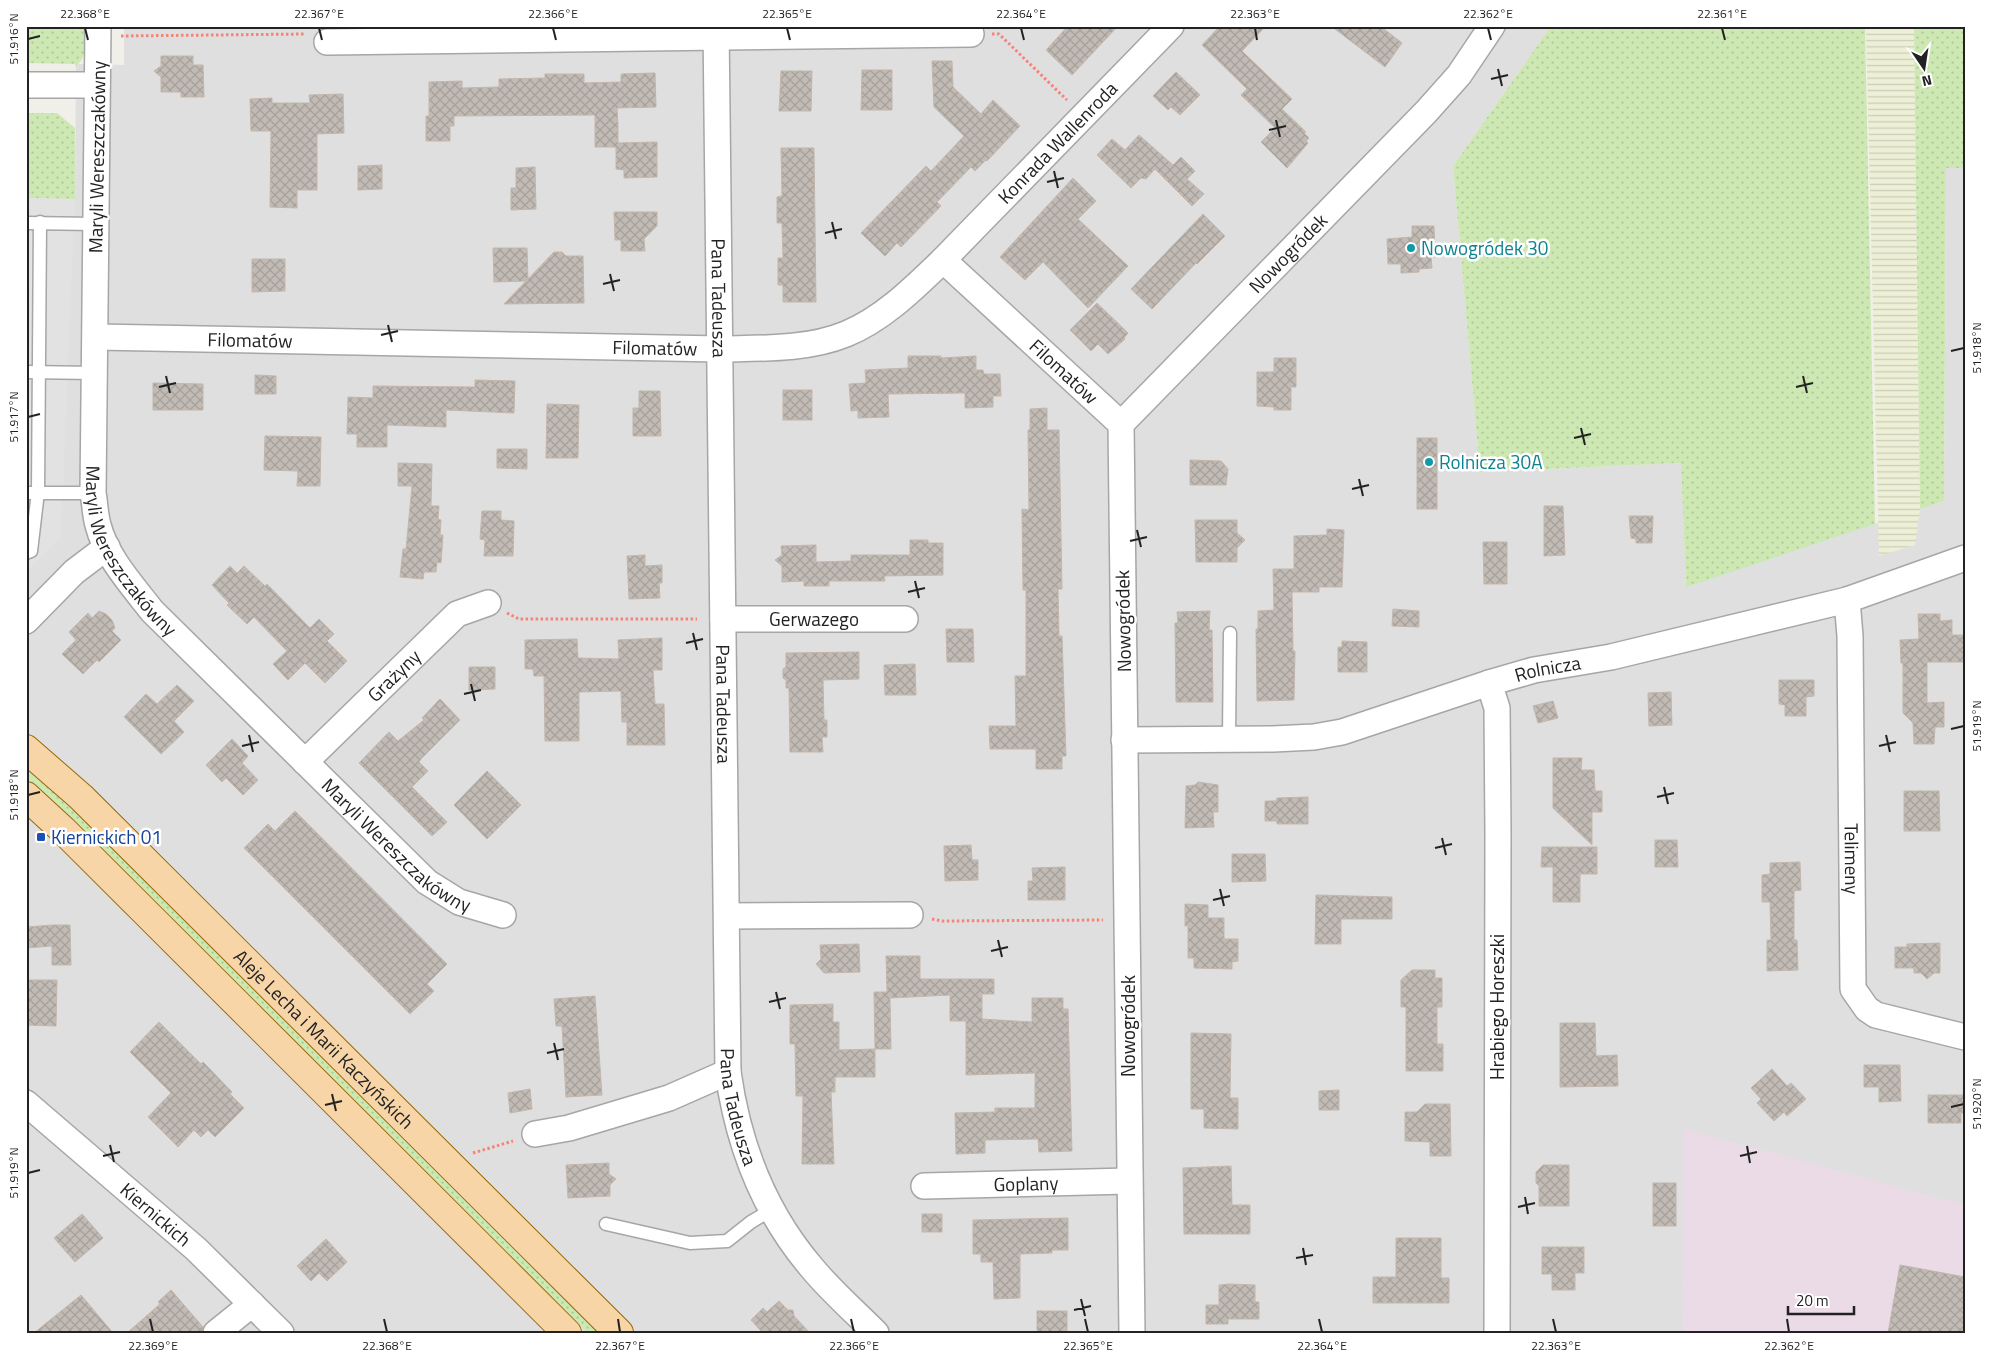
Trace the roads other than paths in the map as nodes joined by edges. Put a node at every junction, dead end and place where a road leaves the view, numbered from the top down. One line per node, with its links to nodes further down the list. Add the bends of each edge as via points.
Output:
1 (1171, 26): 12 (street, Konrada Wallenroda)
2 (1492, 26): 17 (street, Nowogródek, via 1459,76 1426,112)
3 (98, 31): 8 (street, Maryli Wereszczakówny)
4 (716, 32): 5 (street); 6 (street); 14 (street, Pana Tadeusza)
5 (971, 34)
6 (327, 42)
7 (26, 85): 8 (street)
8 (97, 85): 11 (street, Maryli Wereszczakówny)
9 (40, 222): 10 (lane); 11 (lane); 15 (lane)
10 (26, 223)
11 (95, 224): 13 (street, Maryli Wereszczakówny)
12 (943, 260): 14 (street, Filomatów, via 884,312 846,334 788,346); 17 (street, Filomatów)
13 (96, 337): 14 (street, Filomatów); 16 (street, Maryli Wereszczakówny)
14 (720, 349): 25 (street, Pana Tadeusza)
15 (33, 372): 16 (lane); 18 (lane)
16 (95, 373): 19 (street, Maryli Wereszczakówny)
17 (1122, 424): 31 (street, Nowogródek)
18 (32, 492): 19 (lane); 21 (lane, via 31,551)
19 (93, 493): 20 (street, Maryli Wereszczakówny, via 98,525)
20 (107, 547): 27 (street, via 74,572); 33 (street, Maryli Wereszczakówny, via 152,610)
21 (26, 553)
22 (1965, 558): 23 (street, Rolnicza)
23 (1847, 600): 29 (street, Rolnicza, via 1662,646 1534,670); 38 (street, Telimeny, via 1853,989 1867,1009 1876,1015)
24 (488, 603): 33 (street, Grażyny, via 457,614)
25 (723, 619): 26 (street, Gerwazego); 37 (street, Pana Tadeusza)
26 (905, 619)
27 (26, 621)
28 (1230, 633): 30 (lane)
29 (1489, 683): 30 (street, Rolnicza, via 1342,732 1314,737); 53 (street, Hrabiego Horeszki, via 1497,708)
30 (1229, 739): 31 (street, Rolnicza)
31 (1124, 740): 42 (street, Nowogródek)
32 (26, 749): 50 (main road, Aleje Lecha i Marii Kaczyńskich, via 81,797)
33 (306, 762): 35 (street, Maryli Wereszczakówny, via 427,882 459,902)
34 (26, 796): 49 (main road, Aleje Lecha i Marii Kaczyńskich)
35 (503, 915)
36 (910, 915): 37 (street)
37 (727, 916): 39 (street, Pana Tadeusza)
38 (1965, 1037)
39 (728, 1072): 41 (street, via 669,1098 569,1128); 44 (street, Pana Tadeusza, via 742,1138)
40 (26, 1103): 46 (street, Kiernickich, via 196,1249)
41 (535, 1134)
42 (1129, 1181): 43 (street, Goplany); 52 (street, Nowogródek)
43 (924, 1186)
44 (771, 1210): 45 (lane, via 727,1241 690,1243); 51 (street, Pana Tadeusza, via 812,1269)
45 (606, 1224)
46 (252, 1304): 47 (street); 48 (street, Kiernickich)
47 (216, 1333)
48 (281, 1333)
49 (567, 1333)
50 (618, 1333)
51 (876, 1333)
52 (1132, 1333)
53 (1497, 1333)

